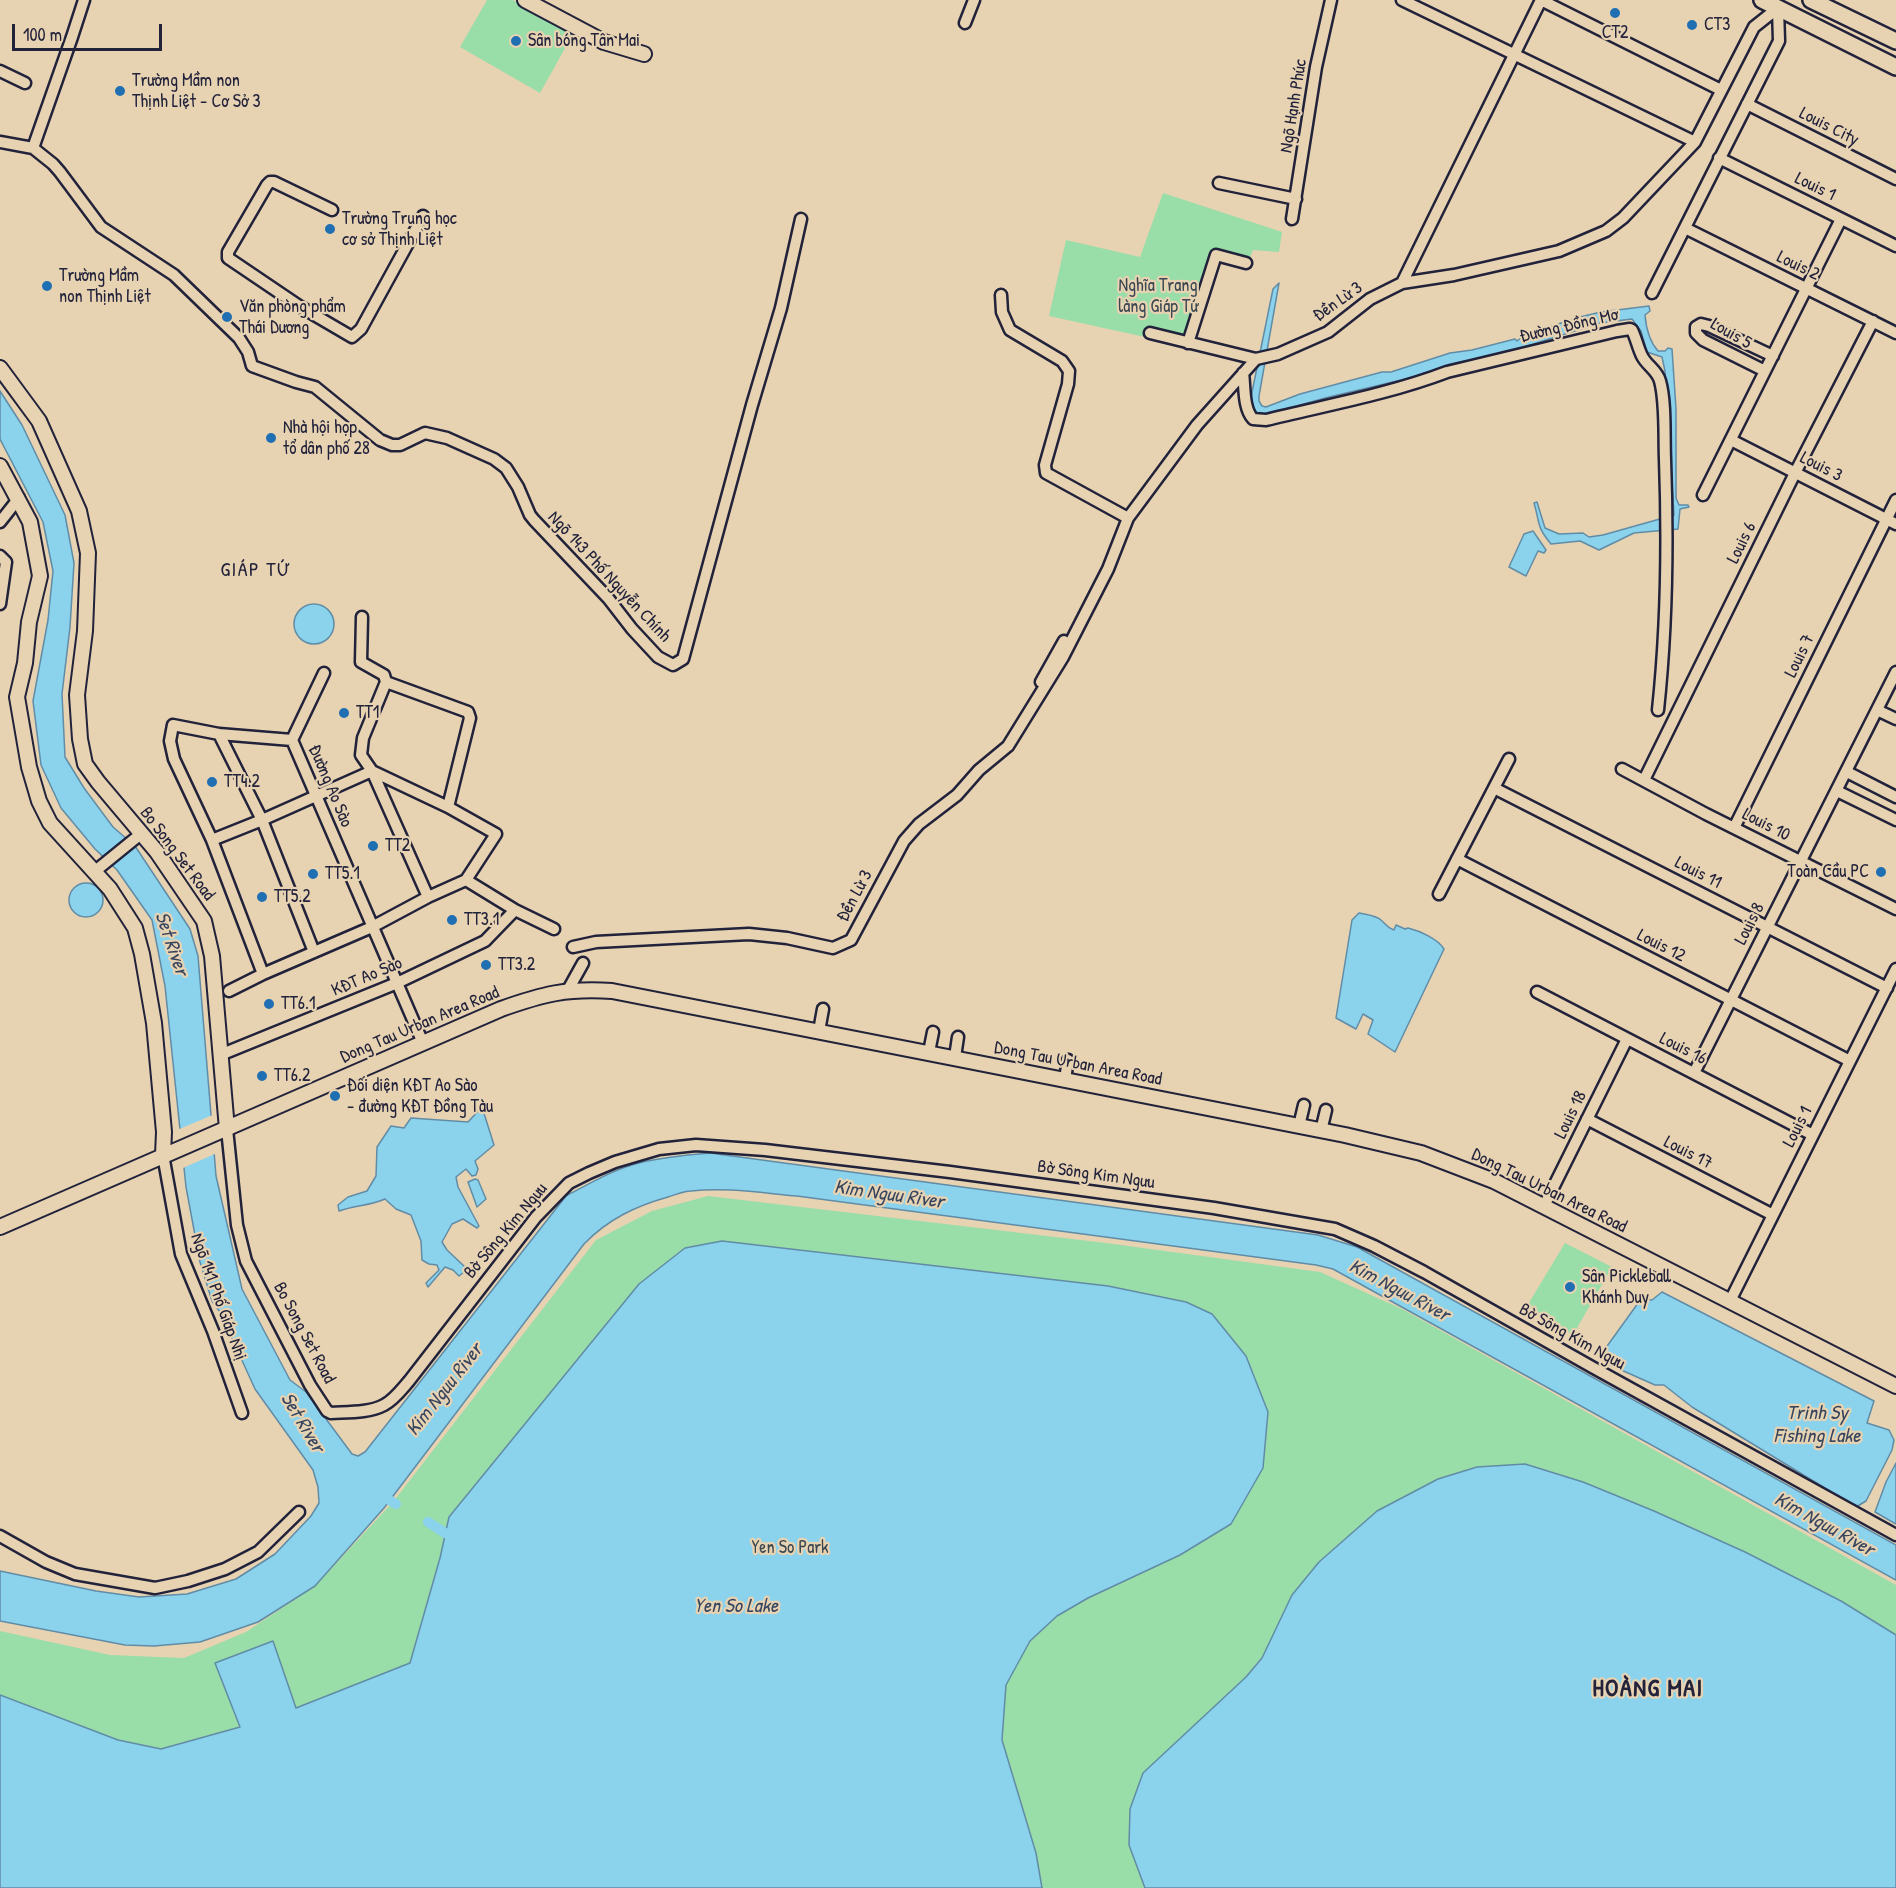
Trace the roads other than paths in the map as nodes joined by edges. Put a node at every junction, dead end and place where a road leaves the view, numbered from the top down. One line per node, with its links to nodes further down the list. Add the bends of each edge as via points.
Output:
1 (84, 0): 20 (street)
2 (525, 0): 11 (main road, via 604,42)
3 (974, 0): 9 (street)
4 (1331, 0): 24 (street, Ngõ Hạnh Phúc)
5 (1402, 0): 12 (street)
6 (1762, 0): 8 (main road)
7 (1811, 0): 10 (main road)
8 (1780, 4): 13 (main road); 16 (street, Đền Lừ 3, via 1754,27); 17 (street, via 1779,41)
9 (965, 23)
10 (1896, 41)
11 (644, 54)
12 (1515, 55): 16 (street, via 1541,0); 19 (street); 33 (street)
13 (1896, 67)
14 (0, 71): 15 (street)
15 (25, 83)
16 (1721, 90): 19 (street, Đền Lừ 3)
17 (1747, 104): 21 (street); 22 (street, Louis City)
18 (0, 141): 20 (street)
19 (1695, 142): 33 (street, Đền Lừ 3, via 1606,231 1559,251)
20 (33, 148): 27 (street, Ngõ 143 Phố Nguyễn Chính, via 60,172 101,227 174,275 238,338 252,366 315,387 380,440 392,445 425,433 447,438 506,468 534,520 658,657 673,665 683,659 781,308)
21 (1719, 158): 29 (street, Louis 1); 30 (street)
22 (1896, 179)
23 (1220, 183): 24 (street)
24 (1296, 199): 28 (street, Ngõ Hạnh Phúc)
25 (332, 210): 26 (street, via 270,182 228,258 351,337 361,329)
26 (423, 216)
27 (801, 219)
28 (1292, 219)
29 (1841, 219): 31 (street, Louis 1); 34 (street, Louis 5)
30 (1685, 228): 34 (street, Louis 2); 35 (street)
31 (1896, 246)
32 (1246, 263): 40 (street, via 1216,255)
33 (1402, 283): 42 (street, Đền Lừ 3, via 1370,299 1328,332)
34 (1806, 288): 37 (street, Louis 2); 41 (street, Louis 5)
35 (1652, 293)
36 (1001, 295): 52 (street, via 1002,312 1010,330 1062,361 1069,371 1046,473)
37 (1873, 321): 39 (street, Louis 2); 48 (street, Louis 6)
38 (1150, 333): 40 (street)
39 (1896, 333)
40 (1188, 343): 42 (street)
41 (1773, 356): 44 (street, Louis 5); 44 (street, Louis 5, via 1709,326 1696,327 1703,340)
42 (1256, 359): 45 (street, Đền Lừ 3)
43 (0, 368): 80 (main road, Bo Song Set Road, via 39,421 79,511 88,553 85,631 77,695 80,739 85,764)
44 (1765, 371): 46 (street, Louis 5)
45 (1243, 373): 52 (street, Đền Lừ 3, via 1197,425); 62 (street, Đường Đồng Mơ, via 1250,415 1266,420 1630,328 1642,355 1657,372 1663,408 1667,523 1665,635)
46 (1731, 440): 48 (street, Louis 3); 49 (street, Louis 5)
47 (0, 465): 50 (main road)
48 (1795, 473): 53 (street, Louis 3); 71 (street, Louis 6)
49 (1703, 495)
50 (19, 498): 54 (street); 84 (main road, via 30,522 40,576 17,697 29,767 50,823)
51 (1896, 500): 53 (street, Louis 7)
52 (1128, 518): 93 (street, Đền Lừ 3, via 1108,569 1063,657 1008,746 904,841 850,940 833,948 749,933 596,942)
53 (1891, 521): 79 (street, Louis 7)
54 (0, 522)
55 (0, 556): 56 (street, via 6,561)
56 (0, 604)
57 (362, 617): 60 (street, via 361,662 384,675)
58 (1896, 672): 61 (street, Louis 8)
59 (324, 673): 66 (street)
60 (386, 682): 69 (street, via 363,738 361,755); 76 (street, via 468,712 470,718)
61 (1891, 693): 63 (street, Louis 8)
62 (1658, 710)
63 (1877, 710): 64 (street); 70 (street, Louis 8)
64 (1896, 719)
65 (219, 734): 66 (street); 77 (street); 81 (street, via 173,725 170,741 174,759)
66 (292, 740): 74 (street, Đường Ao Sào)
67 (1509, 759): 72 (street)
68 (1623, 769): 71 (street, Louis 10)
69 (372, 771): 74 (street); 76 (street); 87 (street)
70 (1846, 772): 73 (street, Louis 8); 75 (street)
71 (1644, 780): 79 (street, Louis 10)
72 (1494, 788): 82 (street); 91 (street, Louis 11)
73 (1837, 790): 78 (street); 83 (street, Louis 8)
74 (316, 796): 77 (street); 90 (street, Đường Ao Sào)
75 (1896, 797)
76 (448, 807): 85 (street, via 496,834)
77 (262, 820): 81 (street); 94 (street)
78 (1896, 820)
79 (1734, 828): 83 (street, Louis 10)
80 (137, 837): 84 (street); 111 (main road, Bo Song Set Road, via 174,875 204,921 212,956)
81 (212, 840): 97 (street)
82 (1457, 859): 86 (street); 103 (street, Louis 12)
83 (1801, 861): 88 (street, Louis 10); 91 (street, Louis 8)
84 (100, 868): 124 (main road, via 135,928 142,954 154,1023)
85 (466, 880): 87 (street); 89 (street)
86 (1439, 894)
87 (428, 897): 90 (street)
88 (1896, 909)
89 (515, 910): 92 (street); 98 (street, KĐT Ao Sào, via 485,941)
90 (372, 927): 94 (street); 98 (street, Đường Ao Sào)
91 (1767, 928): 99 (street, Louis 11); 103 (street, Louis 8)
92 (554, 929)
93 (573, 947)
94 (315, 952): 97 (street)
95 (583, 963): 100 (street)
96 (1896, 969): 99 (street, Louis 1)
97 (263, 974): 101 (street)
98 (397, 983): 109 (street, Đường Ao Sào); 111 (street, KĐT Ao Sào)
99 (1887, 988): 114 (street, Louis 1)
100 (568, 990): 105 (main road, Dong Tau Urban Area Road, via 612,991); 109 (main road, Dong Tau Urban Area Road, via 518,1003)
101 (229, 991)
102 (1537, 992): 108 (street, Louis 16)
103 (1731, 1000): 114 (street, Louis 12); 115 (street, Louis 8)
104 (823, 1009): 105 (street)
105 (819, 1031): 110 (main road, Dong Tau Urban Area Road)
106 (933, 1032): 110 (street)
107 (958, 1037): 112 (street)
108 (1627, 1039): 115 (street, Louis 16); 119 (street, Louis 18)
109 (423, 1043): 121 (main road, Dong Tau Urban Area Road)
110 (929, 1052): 112 (main road, Dong Tau Urban Area Road)
111 (220, 1055): 121 (main road, Bo Song Set Road)
112 (955, 1057): 116 (main road, Dong Tau Urban Area Road)
113 (1068, 1060): 116 (street)
114 (1850, 1062): 123 (street, Louis 1)
115 (1694, 1073): 123 (street, Louis 16)
116 (1065, 1079): 120 (main road, Dong Tau Urban Area Road)
117 (1304, 1105): 120 (street)
118 (1326, 1110): 122 (street)
119 (1587, 1119): 125 (street, Louis 18); 126 (street, Louis 17)
120 (1299, 1126): 122 (main road, Dong Tau Urban Area Road)
121 (224, 1130): 124 (main road, Dong Tau Urban Area Road); 130 (street, Bo Song Set Road, via 246,1262)
122 (1321, 1131): 125 (main road, Dong Tau Urban Area Road, via 1431,1156)
123 (1813, 1135): 126 (street, Louis 1)
124 (163, 1155): 127 (main road); 131 (street, Ngõ 141 Phố Giáp Nhị, via 181,1254)
125 (1544, 1206): 128 (main road, Dong Tau Urban Area Road)
126 (1773, 1215): 128 (street, Louis 1)
127 (0, 1227)
128 (1730, 1300): 129 (main road, Dong Tau Urban Area Road)
129 (1896, 1386)
130 (327, 1411): 133 (street, Bờ Sông Kim Ngưu, via 363,1411 388,1402 409,1381 536,1217 569,1183 659,1149 724,1147 1092,1191 1335,1229 1424,1272)
131 (242, 1413)
132 (299, 1512): 134 (street, via 258,1552 225,1569 155,1588 75,1574)
133 (1896, 1535)
134 (0, 1536)

